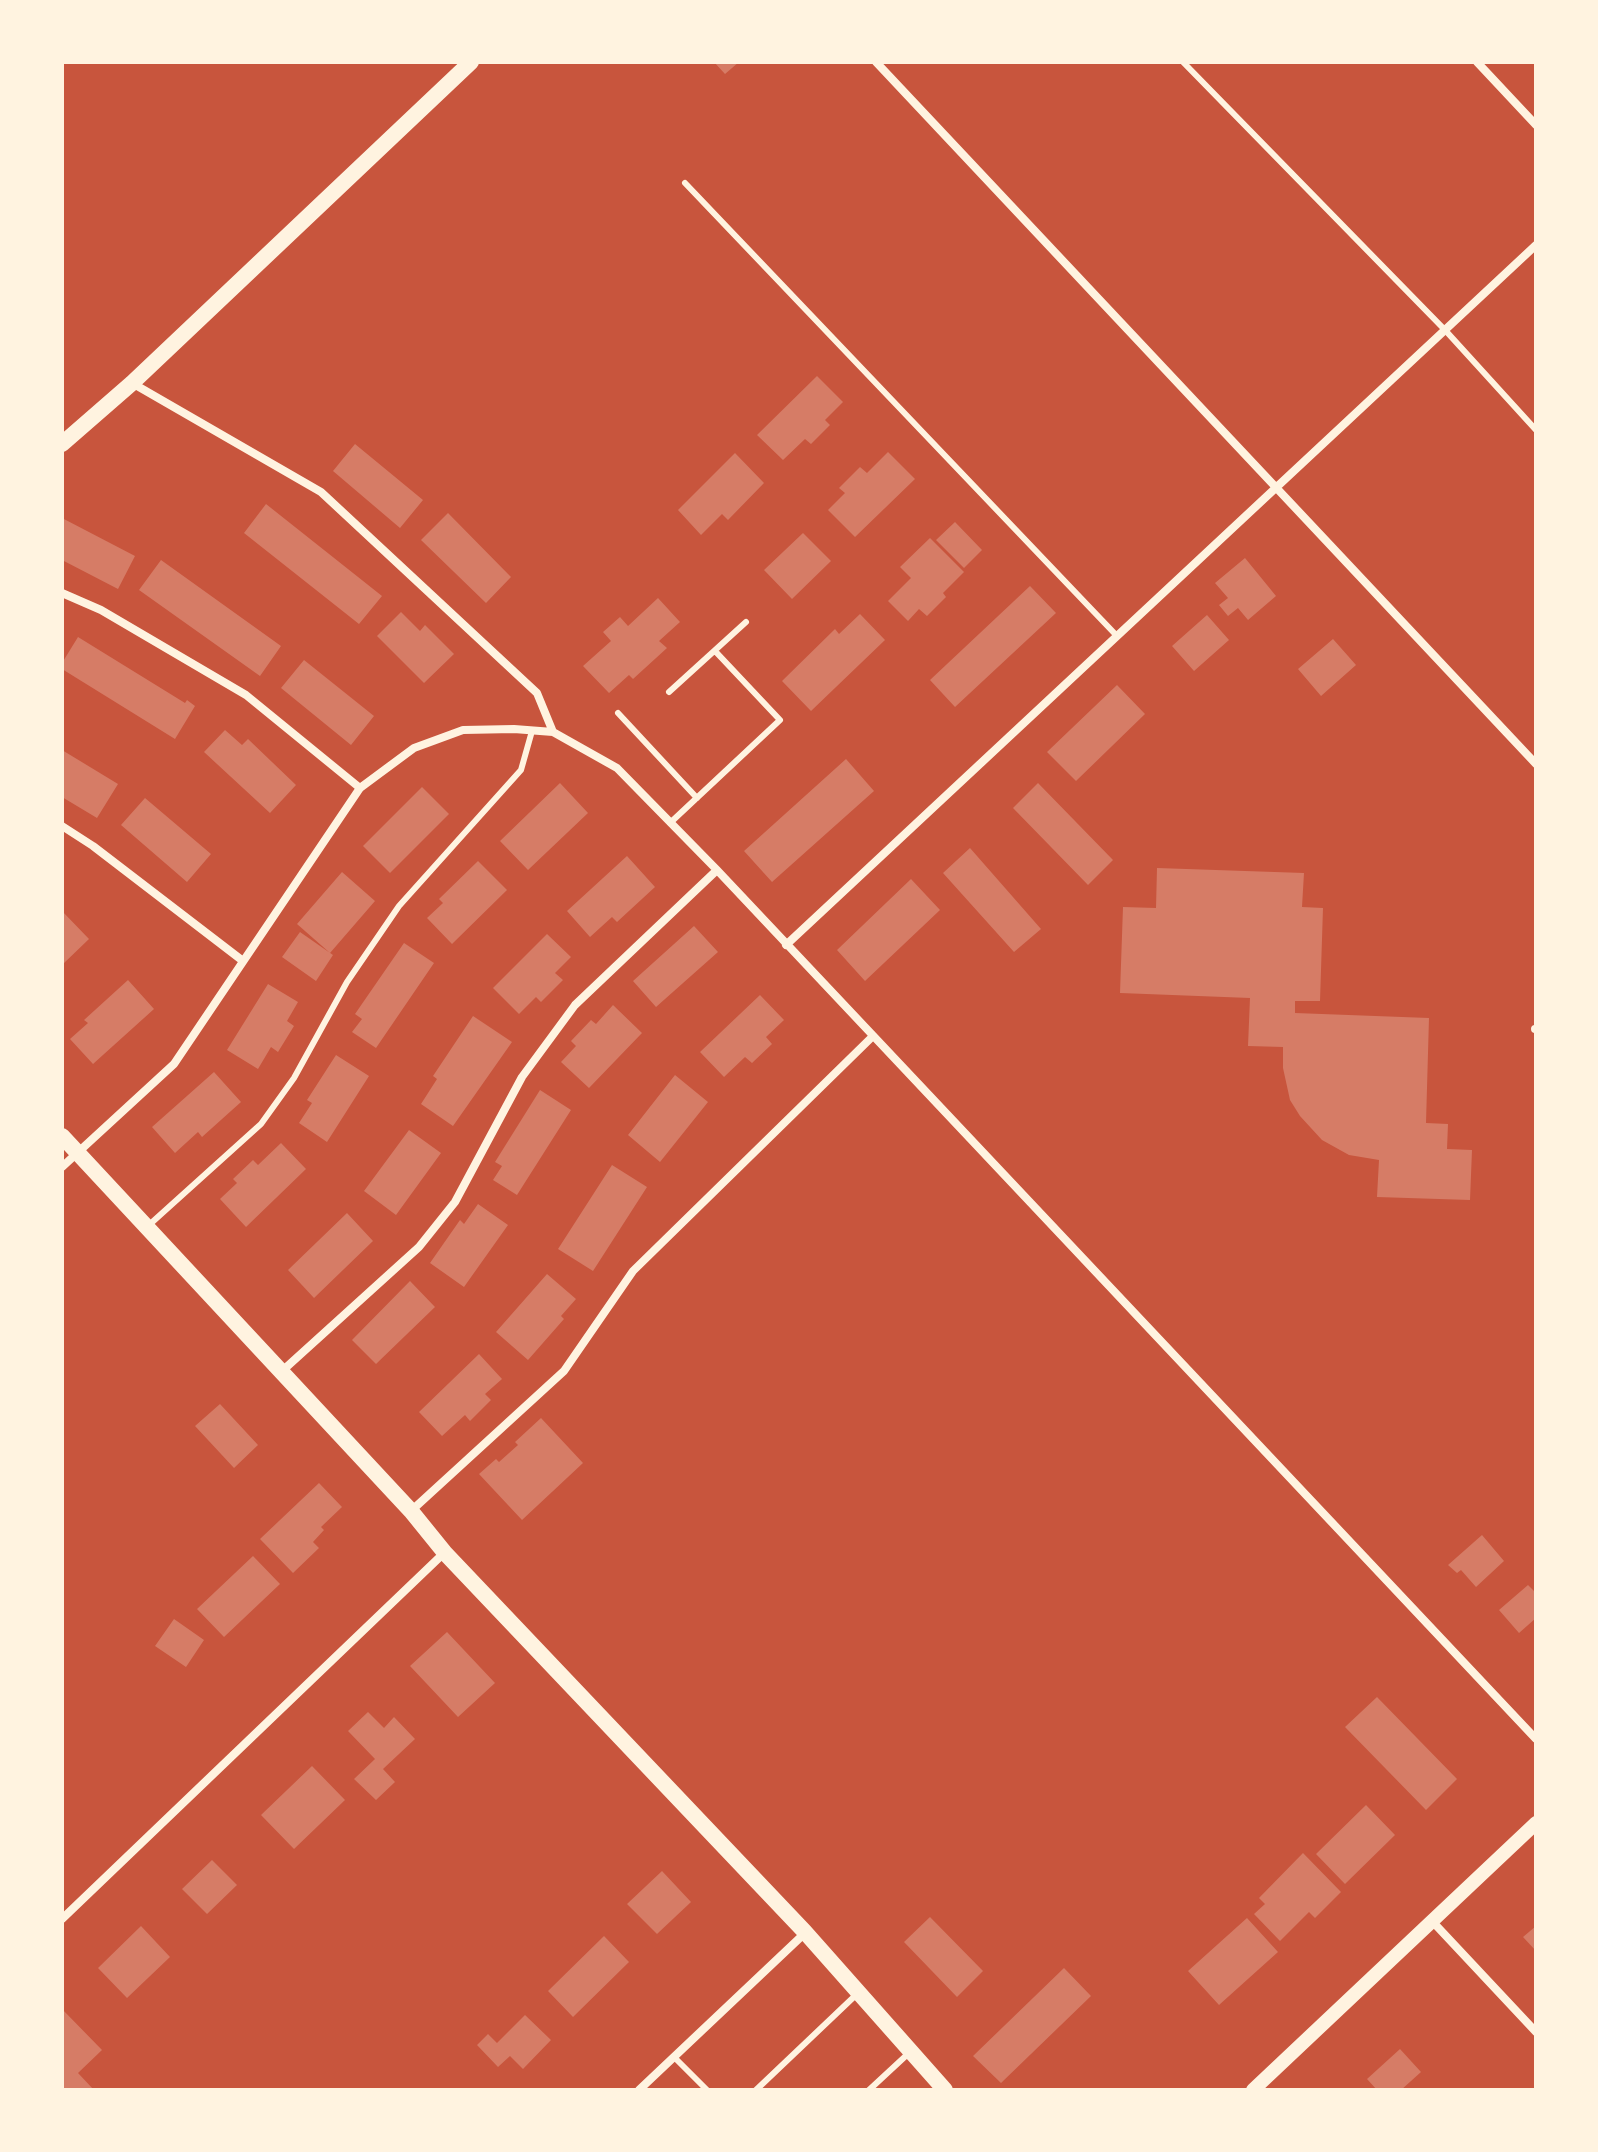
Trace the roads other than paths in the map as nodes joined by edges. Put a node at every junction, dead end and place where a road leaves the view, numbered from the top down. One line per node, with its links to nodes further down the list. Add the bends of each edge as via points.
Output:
1 (471, 62): 9 (main road)
2 (876, 62): 12 (street)
3 (1183, 62): 8 (lane)
4 (1477, 62): 5 (street)
5 (1536, 125)
6 (685, 183): 15 (lane)
7 (1536, 245): 8 (street)
8 (1445, 330): 10 (lane); 12 (street)
9 (132, 383): 11 (main road); 20 (street, via 321,492 537,693)
10 (1536, 430)
11 (62, 444)
12 (1276, 488): 15 (street); 21 (street)
13 (62, 593): 22 (street, via 101,610 246,695)
14 (746, 622): 16 (lane)
15 (1117, 636): 27 (street)
16 (715, 651): 17 (lane); 23 (lane, via 780,720)
17 (669, 692)
18 (618, 713): 23 (lane)
19 (532, 731): 20 (street); 22 (street, via 463,730 414,748); 33 (lane, via 521,770 399,906 261,1124)
20 (553, 732): 24 (street, via 617,768)
21 (1536, 764)
22 (360, 788): 28 (street)
23 (697, 798): 24 (lane)
24 (670, 823): 26 (street)
25 (62, 826): 28 (street)
26 (717, 870): 27 (street); 34 (street, via 575,1005 522,1077 455,1202 419,1247)
27 (786, 945): 29 (street)
28 (243, 961): 31 (street, via 174,1064)
29 (872, 1037): 35 (street, via 633,1271 564,1371); 37 (street)
30 (62, 1136): 31 (main road)
31 (77, 1152): 32 (street); 33 (main road)
32 (62, 1167)
33 (146, 1227): 34 (main road)
34 (280, 1373): 35 (main road)
35 (411, 1511): 36 (main road)
36 (445, 1553): 39 (street); 41 (main road)
37 (1536, 1739)
38 (1536, 1823): 40 (street)
39 (62, 1919)
40 (1432, 1921): 43 (street); 51 (street)
41 (805, 1932): 42 (main road); 45 (street)
42 (859, 1993): 44 (main road); 48 (lane)
43 (1536, 2032)
44 (911, 2051): 49 (lane); 50 (main road)
45 (674, 2057): 46 (street); 47 (lane)
46 (639, 2090)
47 (707, 2090)
48 (756, 2090)
49 (869, 2090)
50 (945, 2090)
51 (1253, 2090)

